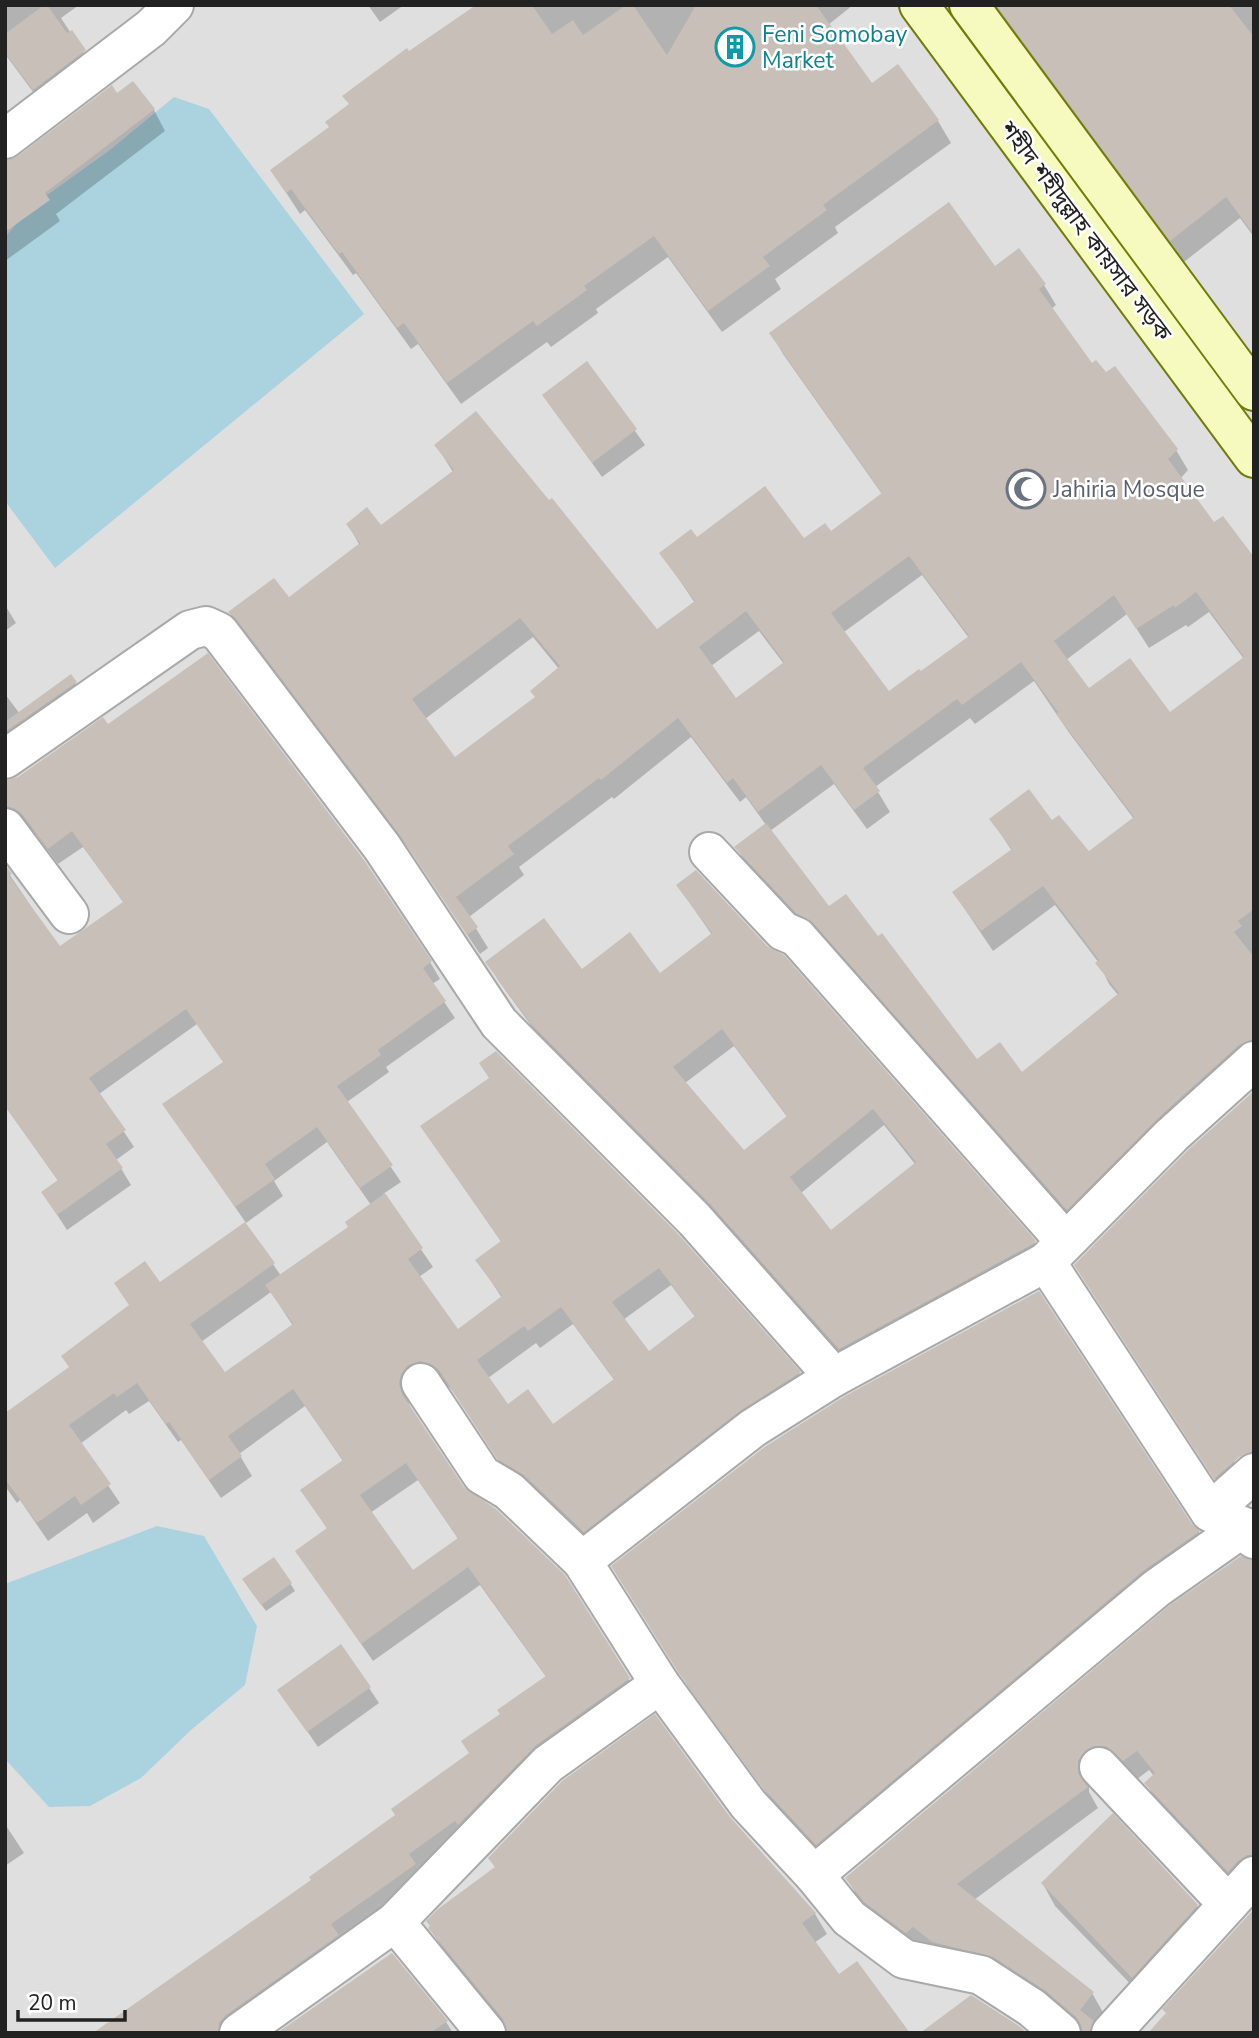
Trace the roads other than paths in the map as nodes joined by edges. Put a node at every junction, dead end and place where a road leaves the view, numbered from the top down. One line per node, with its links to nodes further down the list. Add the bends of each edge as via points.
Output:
1 (174, 5): 4 (street, via 151,28)
2 (919, 5): 6 (main road, শহীদ শহীদুল্লাহ কায়সার সড়ক)
3 (969, 5): 5 (main road, শহীদ শহীদুল্লাহ কায়সার সড়ক)
4 (5, 139)
5 (1254, 391)
6 (1250, 441)
7 (5, 758): 13 (street, via 190,630 206,626 219,632 382,847 499,1023 695,1220)
8 (5, 828): 10 (street)
9 (709, 852): 12 (street, via 783,931 797,937)
10 (69, 914)
11 (1254, 1061): 12 (street)
12 (1056, 1251): 13 (street); 16 (street)
13 (834, 1377): 18 (street, via 753,1428)
14 (421, 1383): 18 (street, via 482,1475 509,1491)
15 (1254, 1473): 16 (street)
16 (1210, 1512): 17 (street)
17 (1249, 1533): 21 (street, via 1157,1588)
18 (582, 1561): 19 (street)
19 (660, 1684): 21 (street, via 748,1804); 24 (street, via 548,1764)
20 (1099, 1767): 23 (street)
21 (814, 1875): 27 (street, via 849,1918 904,1959 981,1975)
22 (1254, 1876): 23 (street)
23 (1228, 1904): 28 (street)
24 (395, 1922): 25 (street); 26 (street)
25 (239, 2033)
26 (486, 2033)
27 (1061, 2033)
28 (1111, 2033)

